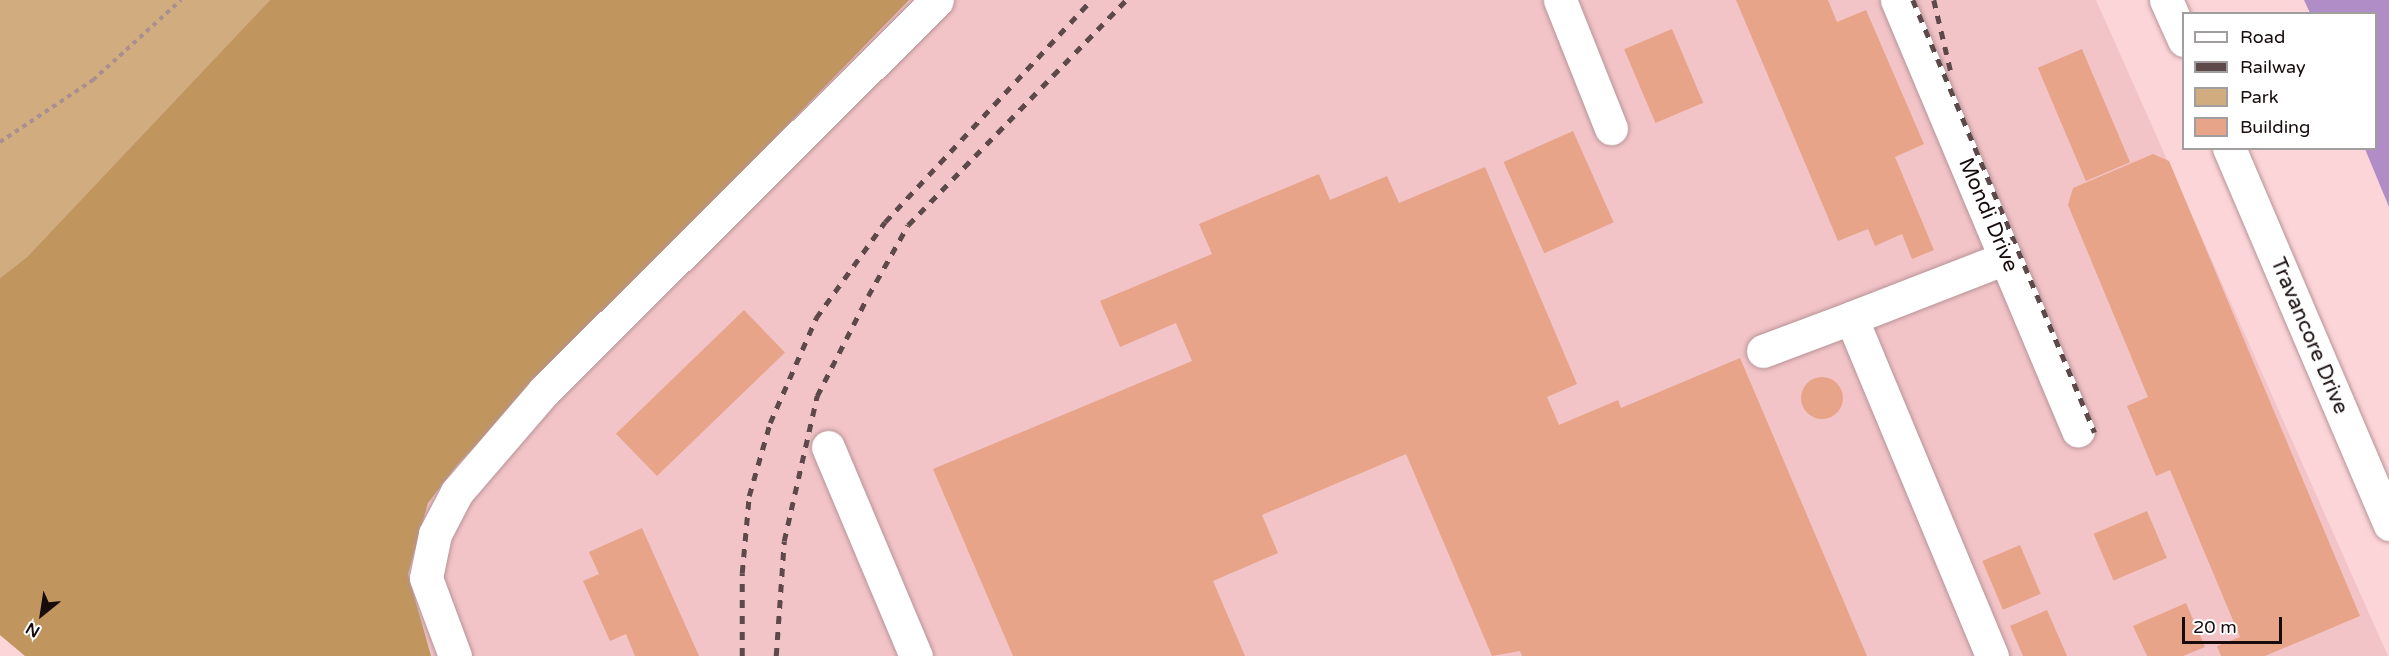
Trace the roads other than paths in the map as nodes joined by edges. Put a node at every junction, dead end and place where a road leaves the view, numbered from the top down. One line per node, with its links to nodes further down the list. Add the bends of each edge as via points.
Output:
1 (937, 0): 14 (street, via 544,391 456,492 435,534 426,578)
2 (1560, 0): 6 (street)
3 (1898, 0): 8 (street, Mondi Drive)
4 (2166, 0): 5 (street)
5 (2182, 36)
6 (1611, 128)
7 (2230, 150): 13 (street, Travancore Drive)
8 (2006, 258): 9 (street); 11 (street, Mondi Drive)
9 (1851, 318): 10 (street); 16 (street)
10 (1763, 351)
11 (2078, 429)
12 (828, 447): 15 (street)
13 (2389, 524)
14 (455, 656)
15 (916, 656)
16 (1992, 656)

